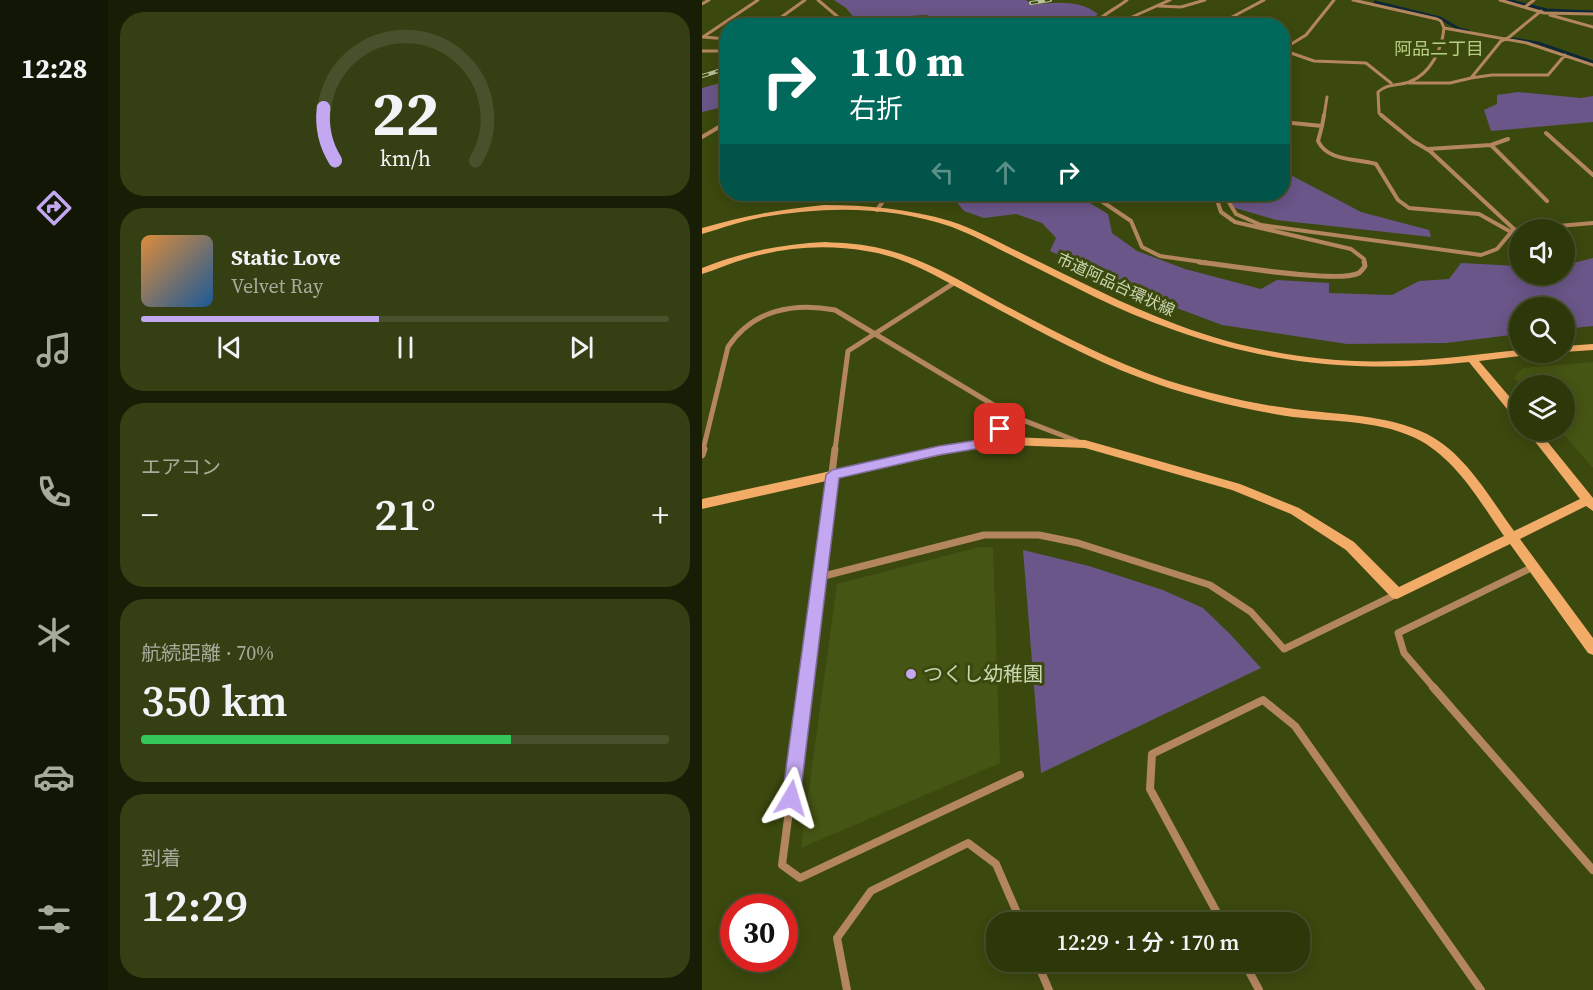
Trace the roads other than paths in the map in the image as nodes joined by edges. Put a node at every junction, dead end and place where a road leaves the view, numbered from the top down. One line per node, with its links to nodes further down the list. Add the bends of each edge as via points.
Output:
1 (758, 0): 17 (street)
2 (805, 0): 18 (street)
3 (818, 0): 19 (street, via 838,17)
4 (1127, 0): 20 (street)
5 (1170, 0): 13 (street)
6 (1205, 0): 13 (street, via 1181,7)
7 (1264, 0): 22 (street)
8 (1334, 0): 30 (street, via 1307,34)
9 (1353, 0): 10 (street)
10 (1361, 0): 25 (street, via 1439,20)
11 (1500, 0): 14 (street)
12 (1534, 0): 14 (street)
13 (1157, 6): 21 (street)
14 (1525, 7): 15 (street)
15 (1543, 12): 16 (street); 24 (street); 29 (street)
16 (1593, 14)
17 (731, 18)
18 (781, 18)
19 (835, 18)
20 (1099, 18)
21 (1130, 18)
22 (1230, 18)
23 (720, 25): 27 (street)
24 (1593, 27)
25 (1444, 28): 29 (street); 37 (street, via 1430,67)
26 (702, 37): 28 (street)
27 (702, 37)
28 (720, 38)
29 (1507, 38): 34 (street); 36 (street)
30 (1290, 45)
31 (702, 51): 32 (street)
32 (720, 51)
33 (1290, 53): 38 (street, via 1310,60 1366,63)
34 (1565, 55): 35 (street); 36 (street, via 1548,75)
35 (1593, 65)
36 (1471, 78): 37 (street, via 1443,83)
37 (1406, 82): 38 (street)
38 (1391, 83): 47 (street, via 1378,93 1379,113)
39 (1327, 97): 41 (street)
40 (1290, 124): 41 (street)
41 (1322, 126): 58 (street, via 1318,141 1324,151 1376,164 1403,205 1415,210 1479,213)
42 (719, 127): 44 (street)
43 (1546, 133): 48 (street)
44 (702, 137)
45 (1508, 139): 46 (street)
46 (1491, 145): 47 (street); 53 (street)
47 (1427, 149): 57 (street)
48 (1593, 175)
49 (883, 201): 54 (street)
50 (1101, 201): 51 (street, via 1131,221 1142,247 1160,256 1277,273 1347,276 1359,273 1365,266 1364,259 1351,249 1234,222 1221,212)
51 (1217, 201)
52 (1228, 201): 60 (street, via 1236,214 1262,225 1470,254 1491,253)
53 (1547, 201)
54 (877, 210): 59 (street, 市道阿品台環状線, via 801,210); 67 (street, 市道阿品台環状線, via 949,223 1153,318 1231,345 1354,363)
55 (1593, 222): 56 (street)
56 (1575, 224)
57 (1509, 227)
58 (1509, 229)
59 (702, 231)
60 (1509, 235)
61 (702, 271): 62 (street, via 765,251 842,245 907,258)
62 (954, 283): 63 (street); 77 (street, via 1078,347 1169,385 1259,407 1380,422 1412,431 1452,456)
63 (874, 333): 69 (street); 73 (street, via 835,310 813,306 772,312 739,330 728,347); 74 (street, via 848,351)
64 (1593, 346): 65 (street)
65 (1575, 348)
66 (1509, 354): 67 (street, 市道阿品台環状線)
67 (1471, 358): 68 (street)
68 (1509, 404)
69 (1012, 416): 71 (street); 72 (street)
70 (1540, 441): 75 (street)
71 (989, 443): 72 (street); 74 (street)
72 (1085, 444): 80 (street, via 1236,487 1295,511 1350,546)
73 (702, 455)
74 (832, 475): 76 (street); 79 (street)
75 (1591, 503): 77 (street)
76 (702, 504)
77 (1512, 537): 78 (street); 80 (street)
78 (1533, 567): 81 (street); 83 (street, via 1398,633 1404,653)
79 (820, 577): 80 (street, via 984,535 1039,535 1088,546 1210,585 1251,612 1284,649); 82 (street, via 782,865 800,878)
80 (1397, 594)
81 (1593, 649)
82 (1020, 775)
83 (1593, 870)
84 (1017, 912): 88 (street, via 996,864 968,843 871,891 837,938)
85 (1217, 912): 91 (street, via 1150,789 1152,754 1263,700 1295,726)
86 (1041, 972): 89 (street)
87 (1249, 972): 90 (street)
88 (847, 990)
89 (1049, 990)
90 (1259, 990)
91 (1481, 990)

